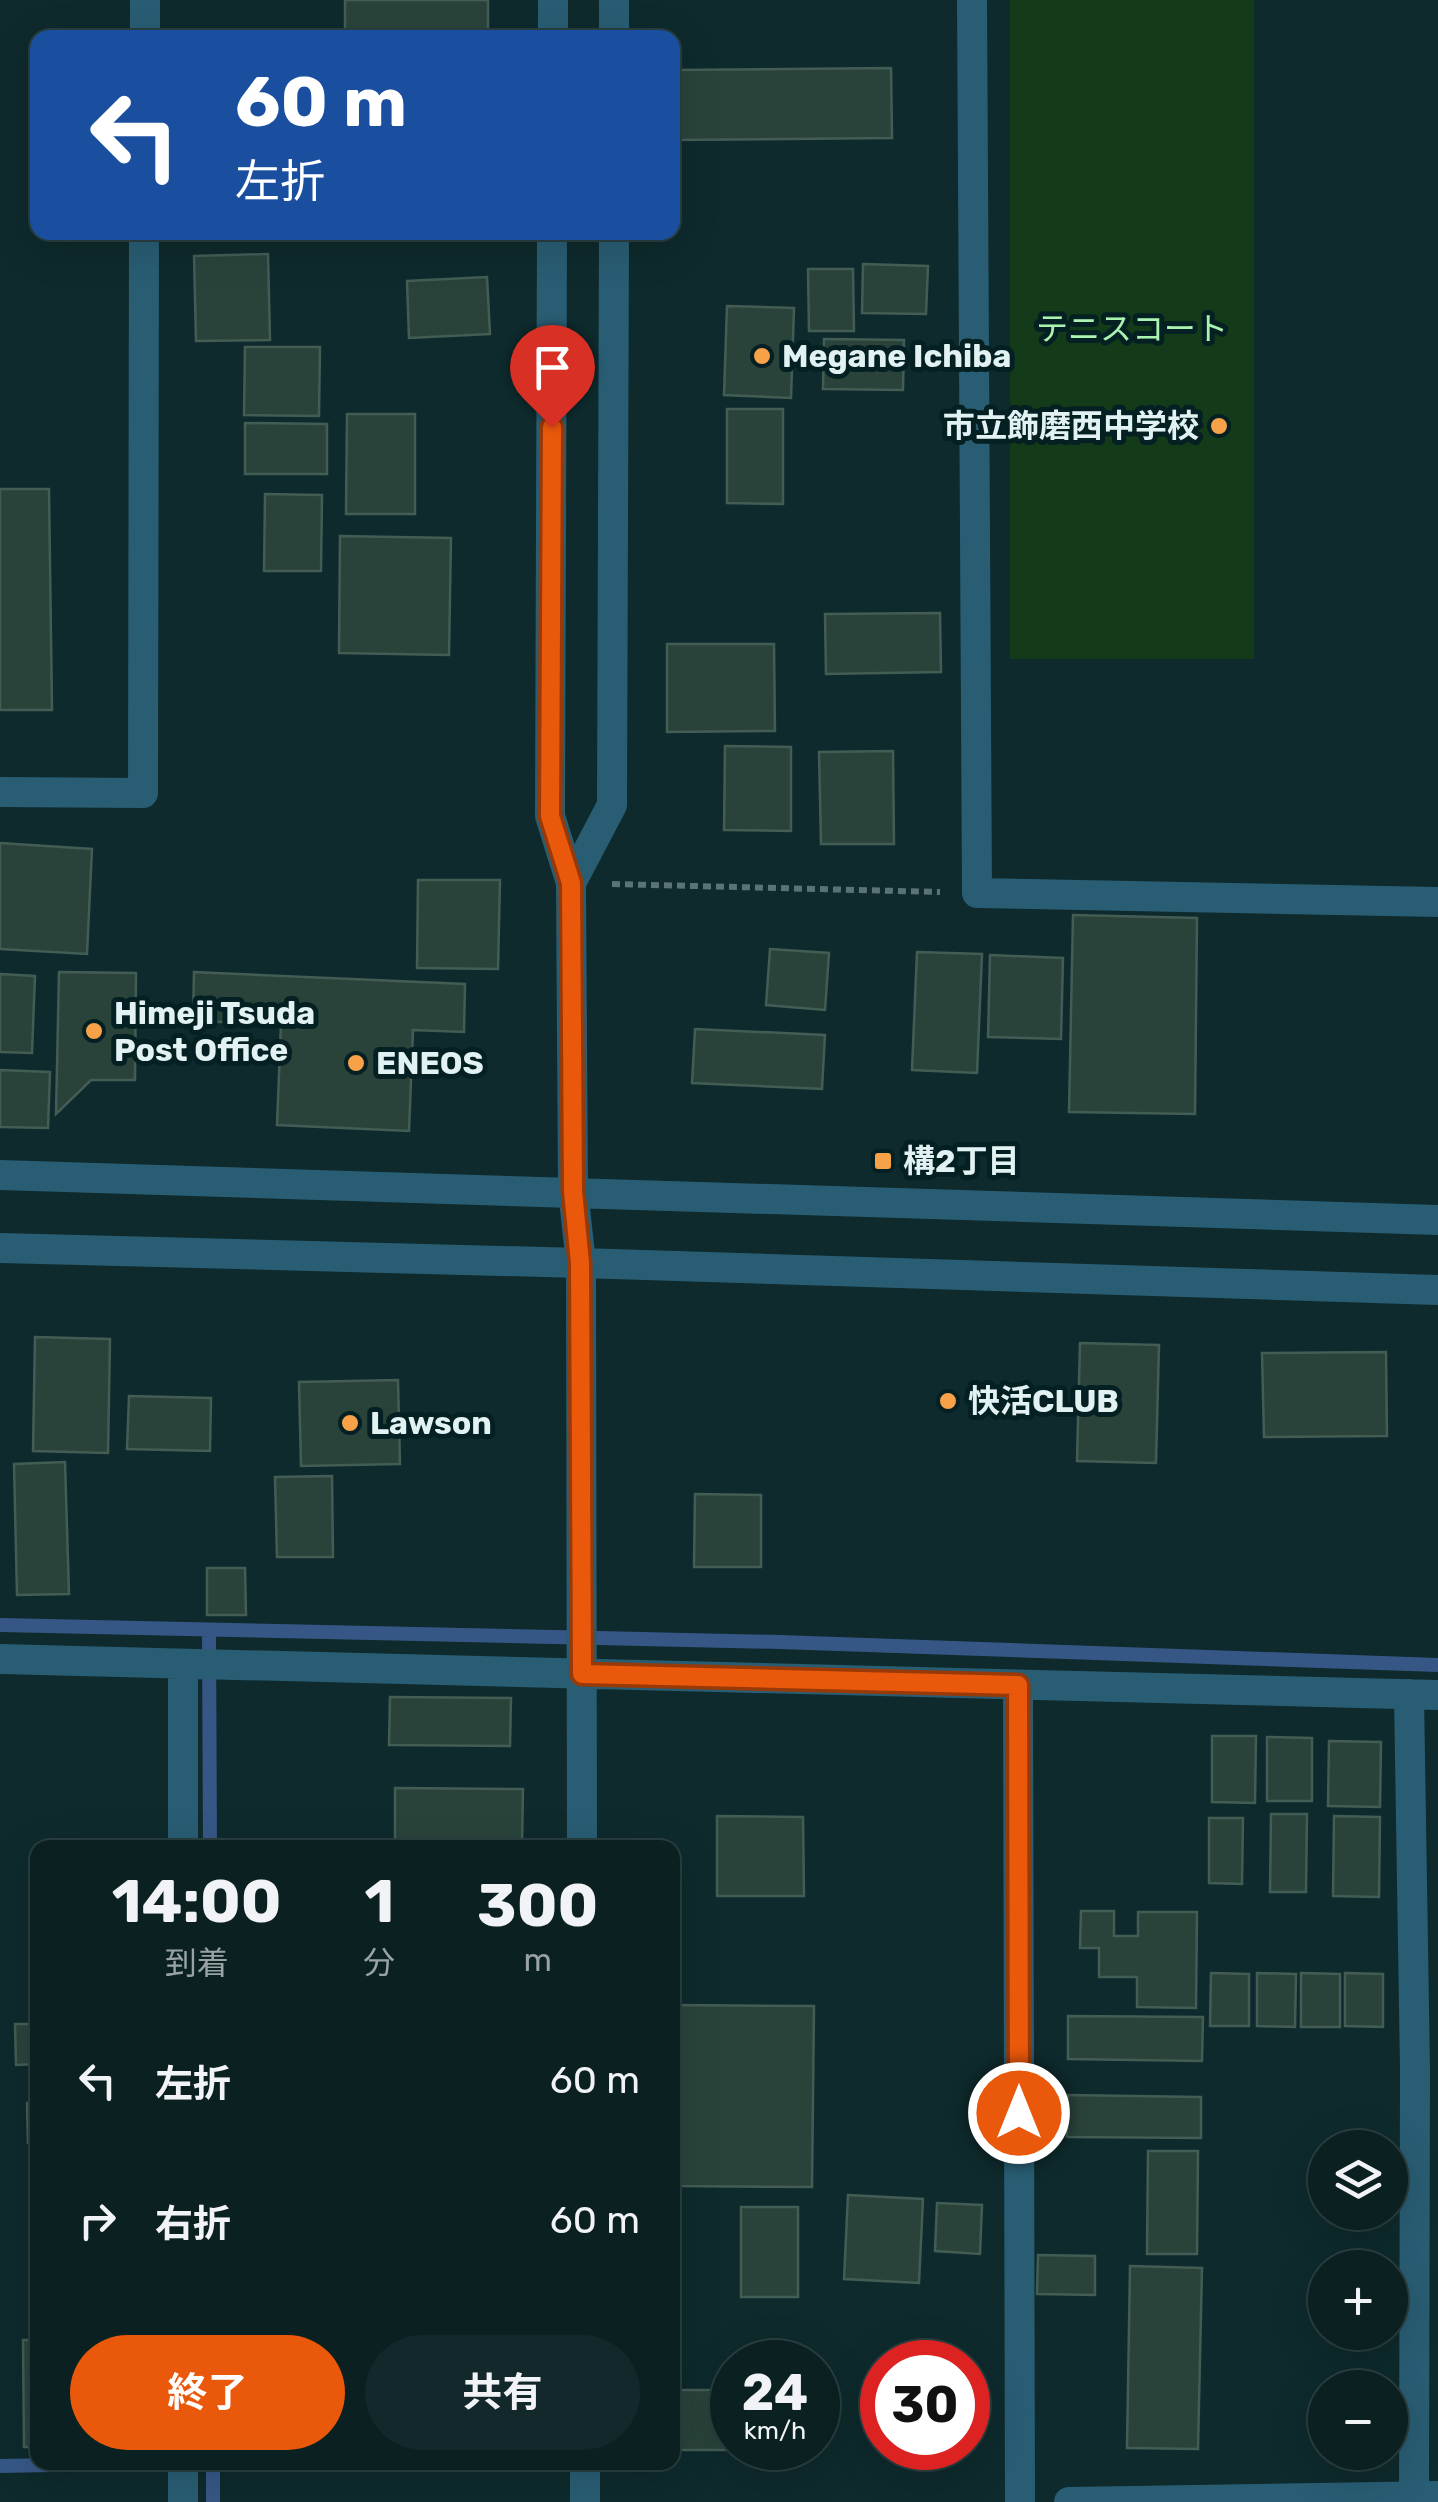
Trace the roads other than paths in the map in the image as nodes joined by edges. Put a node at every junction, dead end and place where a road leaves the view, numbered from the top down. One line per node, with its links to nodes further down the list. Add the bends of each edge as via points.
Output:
1 (145, 0): 5 (street)
2 (553, 0): 6 (street)
3 (614, 0): 7 (street)
4 (972, 0): 13 (street, via 977,892)
5 (145, 30)
6 (553, 30)
7 (614, 30)
8 (144, 240): 11 (street, via 143,793)
9 (552, 240): 12 (street, via 550,816)
10 (614, 240): 12 (street, via 612,805)
11 (0, 792)
12 (571, 883): 15 (street)
13 (1438, 902)
14 (0, 1174): 15 (street)
15 (573, 1191): 16 (street); 18 (street)
16 (1438, 1220)
17 (0, 1248): 18 (street)
18 (580, 1263): 19 (street); 22 (street)
19 (1438, 1290)
20 (0, 1660): 21 (street)
21 (183, 1664): 22 (street); 25 (street)
22 (582, 1674): 23 (street); 26 (street)
23 (1018, 1685): 24 (street); 32 (street)
24 (1424, 1695): 29 (street, via 1415,2070)
25 (183, 1840)
26 (582, 1840)
27 (184, 2470): 30 (street)
28 (585, 2470): 31 (street)
29 (1422, 2498): 33 (street)
30 (184, 2502)
31 (585, 2502)
32 (1020, 2502)
33 (1069, 2502)

